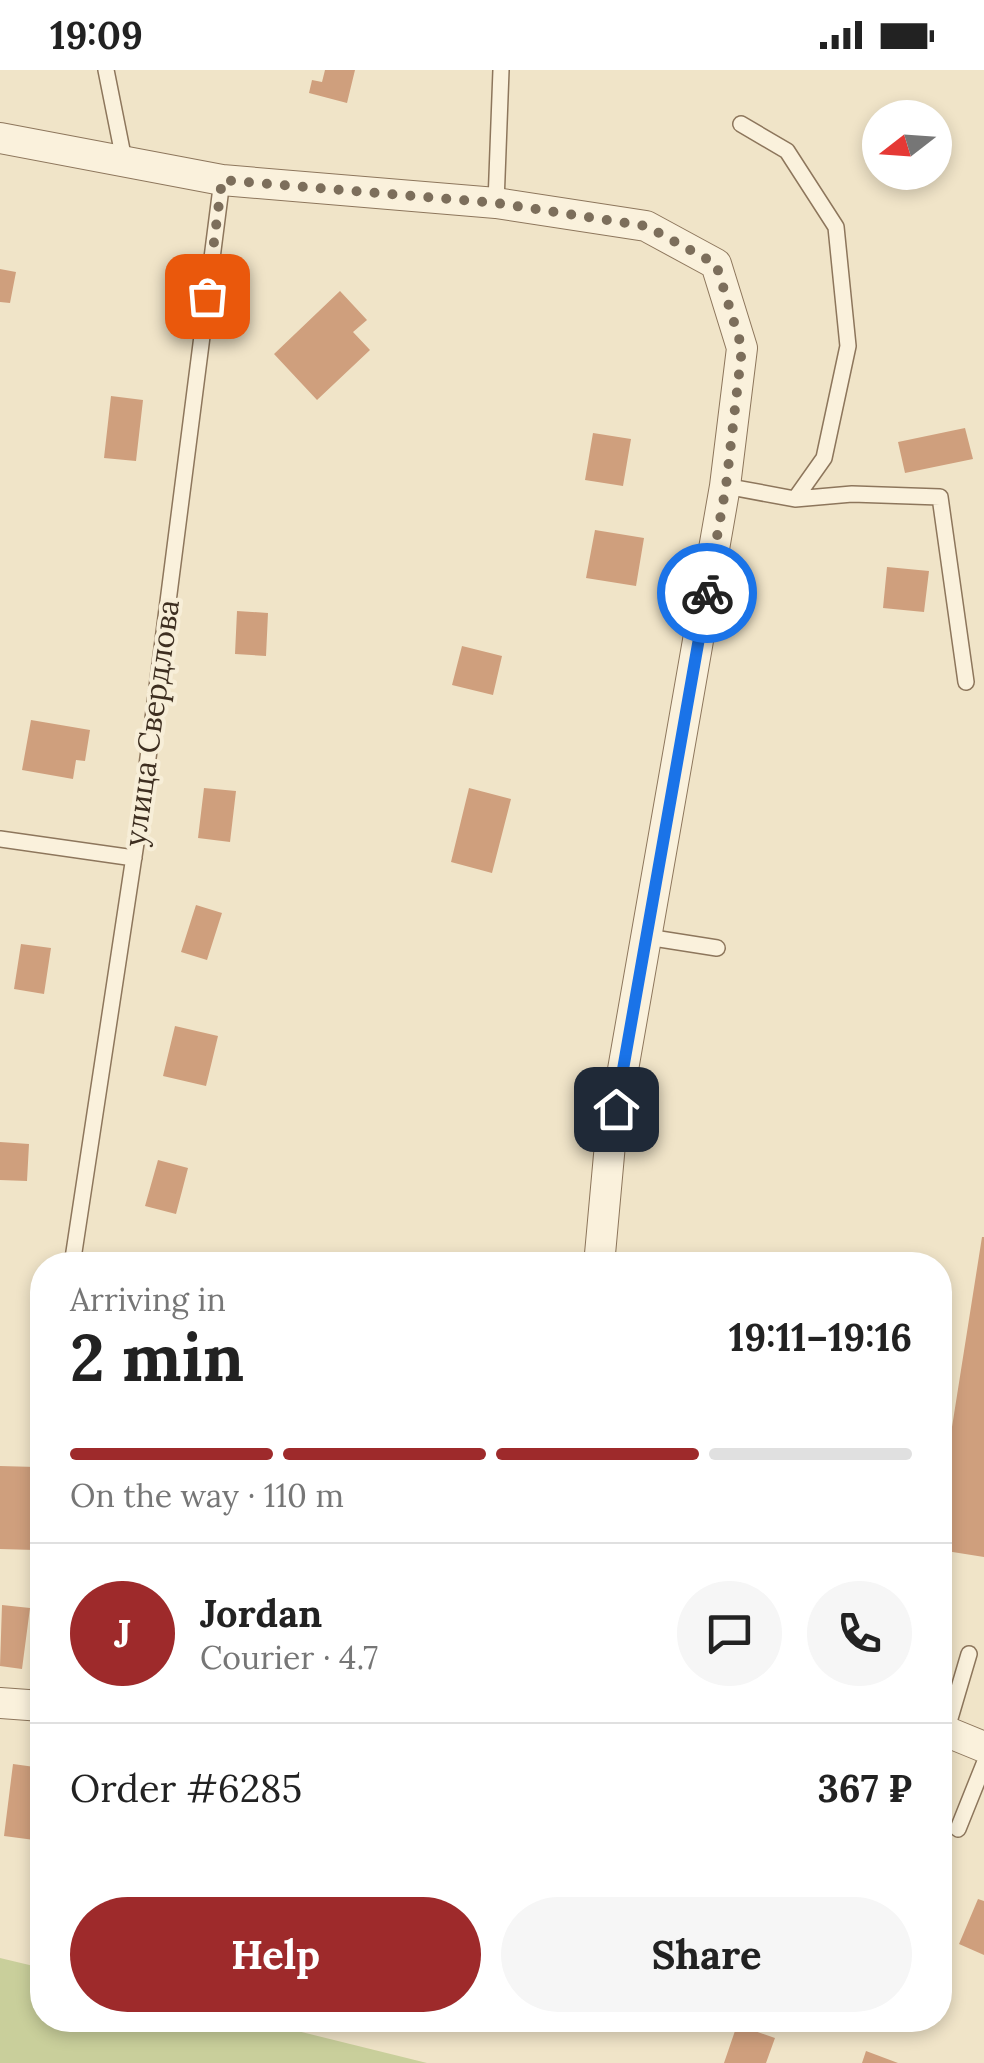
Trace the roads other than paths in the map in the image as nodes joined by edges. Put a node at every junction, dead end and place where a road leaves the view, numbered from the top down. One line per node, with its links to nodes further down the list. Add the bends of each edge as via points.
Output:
1 (106, 70): 5 (lane)
2 (502, 70): 7 (lane)
3 (741, 124): 9 (lane, via 787,152 836,227 848,346 824,458)
4 (0, 138): 5 (street)
5 (124, 160): 6 (street)
6 (222, 180): 7 (street); 12 (lane, улица Свердлова)
7 (496, 203): 8 (street, via 646,226 716,264 742,348)
8 (726, 486): 9 (lane); 13 (street)
9 (795, 499): 10 (lane, via 940,497)
10 (966, 682)
11 (0, 839): 12 (lane)
12 (134, 858): 15 (lane, улица Свердлова)
13 (646, 938): 14 (lane); 16 (street, via 610,1144)
14 (717, 948)
15 (74, 1252)
16 (600, 1252)
17 (970, 1654): 20 (lane)
18 (0, 1703): 19 (street)
19 (30, 1705)
20 (952, 1705)
21 (952, 1734): 22 (street)
22 (984, 1747)
23 (984, 1764): 24 (lane)
24 (958, 1829)

